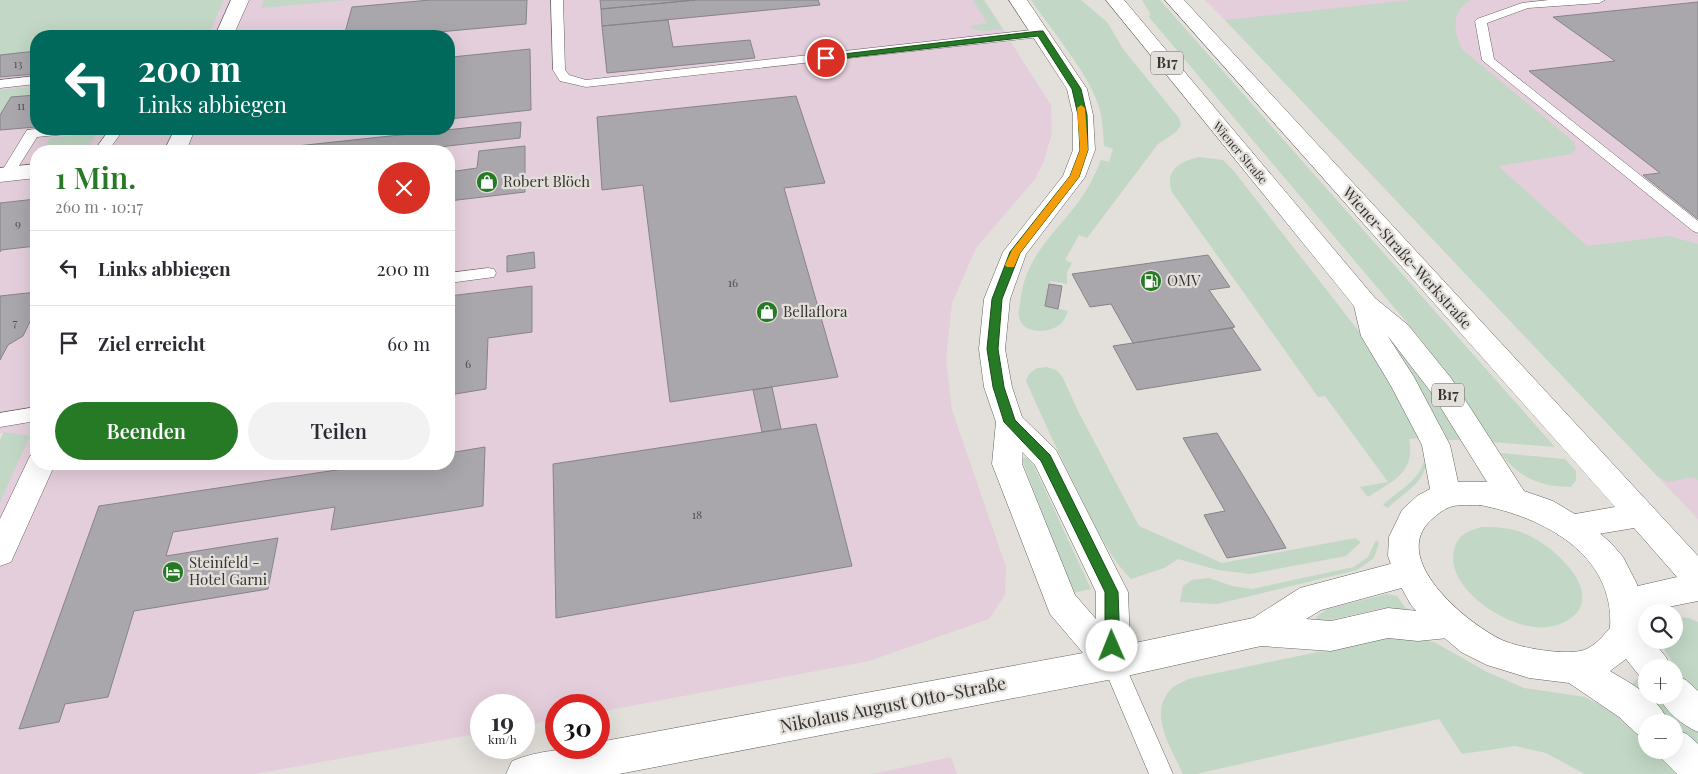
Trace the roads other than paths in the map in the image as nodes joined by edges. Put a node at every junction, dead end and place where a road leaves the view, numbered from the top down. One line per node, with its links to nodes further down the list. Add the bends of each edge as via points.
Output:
1 (240, 0): 7 (street)
2 (557, 0): 8 (lane, via 559,70 564,78 578,84)
3 (1018, 0): 8 (street)
4 (1115, 0): 17 (street, Wiener Straße / B17)
5 (1174, 0): 24 (street, Wiener-Straße-Werkstraße)
6 (1599, 0): 14 (lane, via 1526,5 1481,21 1488,60)
7 (227, 30)
8 (1040, 33): 20 (street, via 1077,89 1083,115 1084,150 1074,177 1015,252 997,299 992,349 998,387)
9 (30, 81): 10 (lane)
10 (0, 84)
11 (31, 135): 13 (lane)
12 (30, 172): 13 (street)
13 (4, 175)
14 (1698, 228)
15 (488, 274): 16 (lane)
16 (455, 277)
17 (1366, 304): 22 (street, Wiener Straße / B17, via 1374,336 1436,445); 23 (street, Wiener Straße / B17, via 1399,330 1441,385)
18 (30, 415): 19 (lane)
19 (0, 420)
20 (1010, 422): 34 (street, via 1008,464 1062,604); 34 (street, via 1046,458 1112,592)
21 (37, 470): 26 (street)
22 (1446, 496): 23 (street, via 1480,493); 27 (street, via 1422,507 1406,528 1403,546)
23 (1513, 499): 25 (street)
24 (1640, 515): 25 (street); 28 (street, Wiener-Straße-Werkstraße)
25 (1569, 526): 30 (street, via 1598,550 1616,573)
26 (0, 554)
27 (1409, 573): 31 (street, via 1423,597); 32 (street, Nikolaus August Otto-Straße, via 1312,598)
28 (1698, 578)
29 (1698, 587): 30 (street)
30 (1627, 617): 33 (street); 35 (street, via 1605,658)
31 (1448, 623): 32 (street, Nikolaus August Otto-Straße, via 1418,626 1388,623 1331,636); 35 (street, via 1489,650 1536,666)
32 (1261, 631): 34 (street, Nikolaus August Otto-Straße)
33 (1649, 659)
34 (1113, 663): 41 (street, Nikolaus August Otto-Straße); 42 (lane)
35 (1575, 667): 37 (street)
36 (1683, 700): 38 (street)
37 (1642, 714)
38 (1698, 715)
39 (1683, 755): 40 (street)
40 (1698, 769)
41 (525, 774)
42 (1160, 774)

